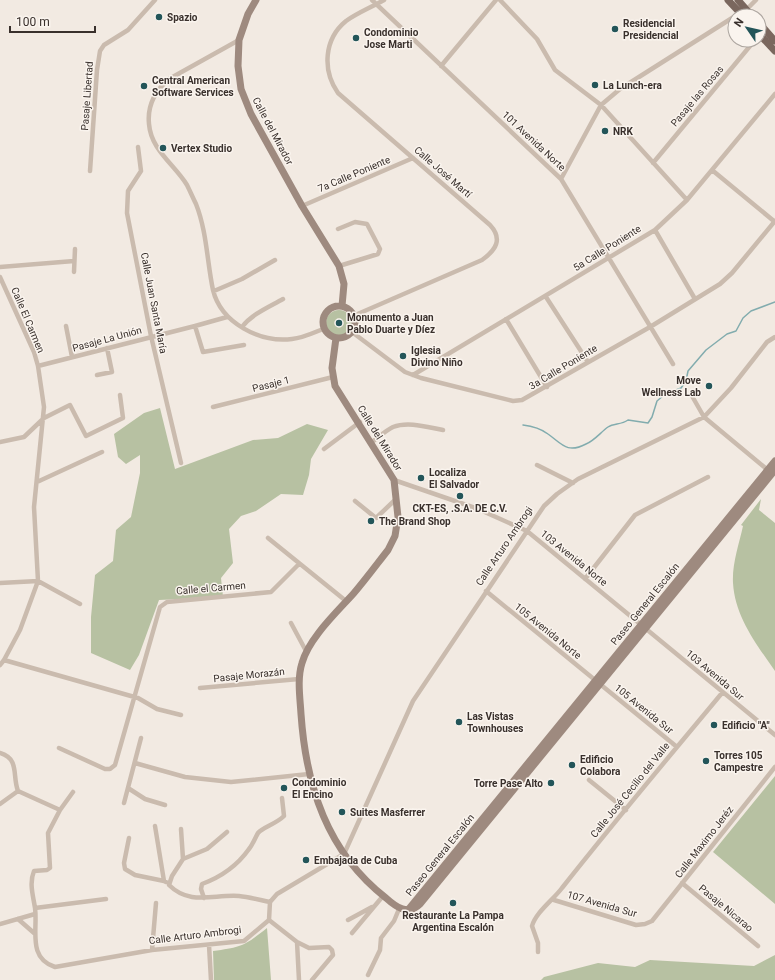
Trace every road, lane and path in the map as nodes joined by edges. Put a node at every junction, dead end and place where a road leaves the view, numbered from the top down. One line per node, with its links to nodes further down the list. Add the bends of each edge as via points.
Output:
1 (155, 0): 26 (street, Pasaje Libertad, via 128,30 100,50)
2 (256, 0): 14 (street, Calle del Mirador)
3 (372, 0): 9 (street, 101 Avenida Norte)
4 (384, 0): 9 (street, Calle José Martí)
5 (496, 0): 19 (street)
6 (500, 0): 21 (street, via 537,39 555,70)
7 (728, 0): 10 (main road)
8 (756, 0): 11 (street)
9 (376, 5): 19 (street, 101 Avenida Norte); 23 (street, Calle José Martí, via 347,21 332,38 327,58 330,77 338,93)
10 (737, 8)
11 (748, 8)
12 (727, 23): 21 (street, via 620,89)
13 (767, 32): 15 (main road)
14 (239, 40): 29 (street, Calle del Mirador, via 238,66 245,102); 41 (street, via 169,79 153,97 149,113 152,138 163,157 186,184 196,204 203,225)
15 (775, 41)
16 (767, 43): 18 (main road)
17 (748, 48): 24 (street, Pasaje las Rosas)
18 (775, 51)
19 (442, 66): 27 (street, 101 Avenida Norte)
20 (775, 94): 25 (street, 5a Calle Poniente)
21 (601, 105): 24 (street); 27 (street)
22 (138, 148): 55 (street, Calle Juan Santa María, via 142,171 128,191 127,213)
23 (413, 158): 29 (street, 7a Calle Poniente); 46 (street, Calle José Martí, via 490,225 496,234 497,244 482,260)
24 (653, 163): 28 (street)
25 (712, 170): 28 (street, 5a Calle Poniente); 30 (street)
26 (90, 171)
27 (561, 179): 34 (street, 101 Avenida Norte)
28 (687, 200): 32 (street, 5a Calle Poniente)
29 (302, 206): 37 (street, Calle del Mirador)
30 (775, 221): 44 (street, 3a Calle Poniente, via 728,277)
31 (338, 229): 37 (street, via 355,222 367,224 380,249 378,254)
32 (655, 230): 34 (street, 5a Calle Poniente); 44 (street)
33 (75, 249): 36 (street)
34 (608, 259): 42 (street, 5a Calle Poniente); 52 (street, 101 Avenida Norte)
35 (275, 260): 41 (street)
36 (74, 261): 38 (street); 39 (street)
37 (339, 266): 45 (street, Calle del Mirador, via 344,284)
38 (0, 267)
39 (74, 272)
40 (0, 277): 63 (street, Calle El Carmen)
41 (214, 291): 47 (street)
42 (546, 297): 48 (street, 5a Calle Poniente); 61 (street)
43 (283, 299): 51 (street, via 258,313)
44 (695, 299): 52 (street, 3a Calle Poniente)
45 (342, 306): 46 (street); 53 (street, via 328,310 323,319)
46 (353, 316): 54 (street, via 355,324)
47 (227, 317): 50 (street, Pasaje La Unión); 51 (street)
48 (506, 319): 65 (street, 5a Calle Poniente); 67 (street)
49 (66, 326): 60 (street)
50 (195, 326): 55 (street, Pasaje La Unión); 58 (street, via 203,352)
51 (242, 327): 53 (street, via 258,335 281,339 299,338)
52 (650, 327): 61 (street, 3a Calle Poniente); 62 (street, 101 Avenida Norte)
53 (324, 329): 57 (street, via 328,335)
54 (352, 332): 57 (street, via 344,338); 65 (street, 3a Calle Poniente, via 396,366)
55 (151, 336): 59 (street, Pasaje La Unión); 80 (street, Calle Juan Santa María)
56 (775, 337): 71 (street, Calle Arturo Ambrogi, via 767,342 731,388)
57 (336, 338): 66 (street)
58 (244, 345)
59 (107, 348): 60 (street, Pasaje La Unión); 64 (street, via 112,372)
60 (72, 357): 63 (street, Pasaje La Unión)
61 (588, 362): 67 (street, 3a Calle Poniente)
62 (673, 364)
63 (38, 366): 72 (street, Calle El Carmen)
64 (97, 375)
65 (413, 375): 67 (street, 3a Calle Poniente, via 513,402 531,397)
66 (333, 378): 70 (street, Pasaje 1); 73 (street, Calle del Mirador, via 335,386)
67 (546, 387)
68 (120, 396): 72 (street, via 123,418 86,436 70,406)
69 (692, 396): 71 (street)
70 (213, 407)
71 (704, 417): 82 (street); 86 (street, Calle Arturo Ambrogi)
72 (44, 418): 75 (street, via 24,437); 85 (street, Calle El Carmen)
73 (360, 422): 76 (street, Calle del Mirador); 77 (street)
74 (443, 430): 76 (street, via 419,425 399,426 387,430)
75 (0, 442)
76 (372, 442): 84 (street, Calle del Mirador)
77 (324, 449)
78 (102, 452): 85 (street)
79 (775, 461): 82 (street, Paseo General Escalón)
80 (181, 463)
81 (537, 465): 86 (street)
82 (772, 471): 99 (street, Paseo General Escalón)
83 (708, 477): 92 (street, via 635,516)
84 (394, 480): 87 (street, Calle del Mirador); 89 (street, 103 Avenida Norte, via 478,509)
85 (37, 482): 93 (street, Calle El Carmen, via 34,507)
86 (572, 483): 89 (street, Calle Arturo Ambrogi, via 549,500)
87 (396, 499): 88 (street, via 376,518); 96 (street, Calle del Mirador, via 398,522 392,543)
88 (355, 501)
89 (527, 531): 92 (street, 103 Avenida Norte); 95 (street, Calle Arturo Ambrogi)
90 (268, 538): 91 (street)
91 (300, 564): 96 (street); 107 (street, Calle el Carmen, via 271,592 167,602 160,607)
92 (585, 579): 99 (street, 103 Avenida Norte)
93 (38, 581): 94 (street); 97 (street); 101 (street, via 29,609)
94 (0, 583)
95 (486, 591): 104 (street, 105 Avenida Norte); 131 (street, Calle Arturo Ambrogi, via 406,712)
96 (346, 601): 100 (street, Calle del Mirador)
97 (80, 604)
98 (291, 623): 100 (street)
99 (643, 626): 104 (street, Paseo General Escalón); 106 (street, 103 Avenida Sur)
100 (306, 651): 103 (street, Calle del Mirador)
101 (4, 660): 102 (street); 107 (street)
102 (0, 665)
103 (299, 679): 105 (street, Pasaje Morazán); 116 (street)
104 (598, 682): 111 (street, 105 Avenida Sur); 144 (street, Paseo General Escalón, via 420,904 408,910)
105 (200, 688)
106 (722, 693): 109 (street, 103 Avenida Sur); 111 (street, Calle José Cecilio del Valle)
107 (134, 697): 108 (street, via 157,709); 112 (street, Calle el Carmen, via 115,765 110,769)
108 (181, 715)
109 (775, 735)
110 (141, 738): 114 (street)
111 (677, 747): 126 (street, Calle José Cecilio del Valle)
112 (59, 748)
113 (0, 753): 119 (street, via 11,758 16,769)
114 (134, 762): 116 (street, via 185,777 231,782); 118 (street)
115 (775, 767): 135 (street, Calle Maximo Jeréz)
116 (309, 774): 131 (street, via 317,804)
117 (589, 780): 126 (street)
118 (128, 788): 122 (street); 124 (street, via 145,799)
119 (18, 791): 123 (street); 125 (street)
120 (73, 792): 125 (street)
121 (282, 798): 137 (street, via 284,816 276,824 259,833 235,865 214,880 202,884)
122 (124, 803)
123 (0, 804)
124 (165, 805)
125 (60, 810): 143 (street, Calle Arturo Ambrogi, via 48,833 50,868 34,871 31,878)
126 (626, 810): 139 (street, Calle José Cecilio del Valle)
127 (155, 826): 133 (street)
128 (181, 829): 132 (street)
129 (227, 832): 132 (street, via 207,850)
130 (129, 838): 133 (street, via 125,869 135,875)
131 (344, 854): 136 (street); 140 (street, via 277,894)
132 (183, 859): 134 (street)
133 (164, 881): 134 (street)
134 (169, 882): 137 (street, via 169,886 178,894)
135 (682, 883): 150 (street, Calle Maximo Jeréz, via 654,919); 155 (street, Pasaje Nicarao)
136 (383, 896): 142 (street); 144 (street)
137 (204, 898): 140 (street, via 241,896)
138 (106, 899): 143 (street)
139 (554, 900): 150 (street, 107 Avenida Sur, via 636,924); 157 (street, Calle José Cecilio del Valle, via 532,923)
140 (270, 902): 147 (street)
141 (156, 903): 156 (street)
142 (374, 906): 148 (street); 152 (street)
143 (35, 908): 145 (street, Calle Arturo Ambrogi)
144 (399, 909): 158 (street, via 394,921 381,938 380,950)
145 (35, 914): 146 (street); 151 (street, Calle Arturo Ambrogi)
146 (18, 919): 149 (street); 151 (street)
147 (269, 920): 153 (street); 154 (street, Calle Arturo Ambrogi, via 244,941)
148 (348, 920)
149 (0, 924)
150 (645, 924)
151 (34, 933): 156 (street, Calle Arturo Ambrogi, via 41,958 46,964 55,967)
152 (352, 933)
153 (296, 942): 160 (street); 161 (street, via 309,948 329,947 332,950 333,956)
154 (208, 945): 156 (street, Calle Arturo Ambrogi); 159 (street)
155 (758, 946)
156 (152, 950)
157 (538, 952)
158 (368, 974)
159 (210, 980)
160 (299, 980)
161 (312, 980)

